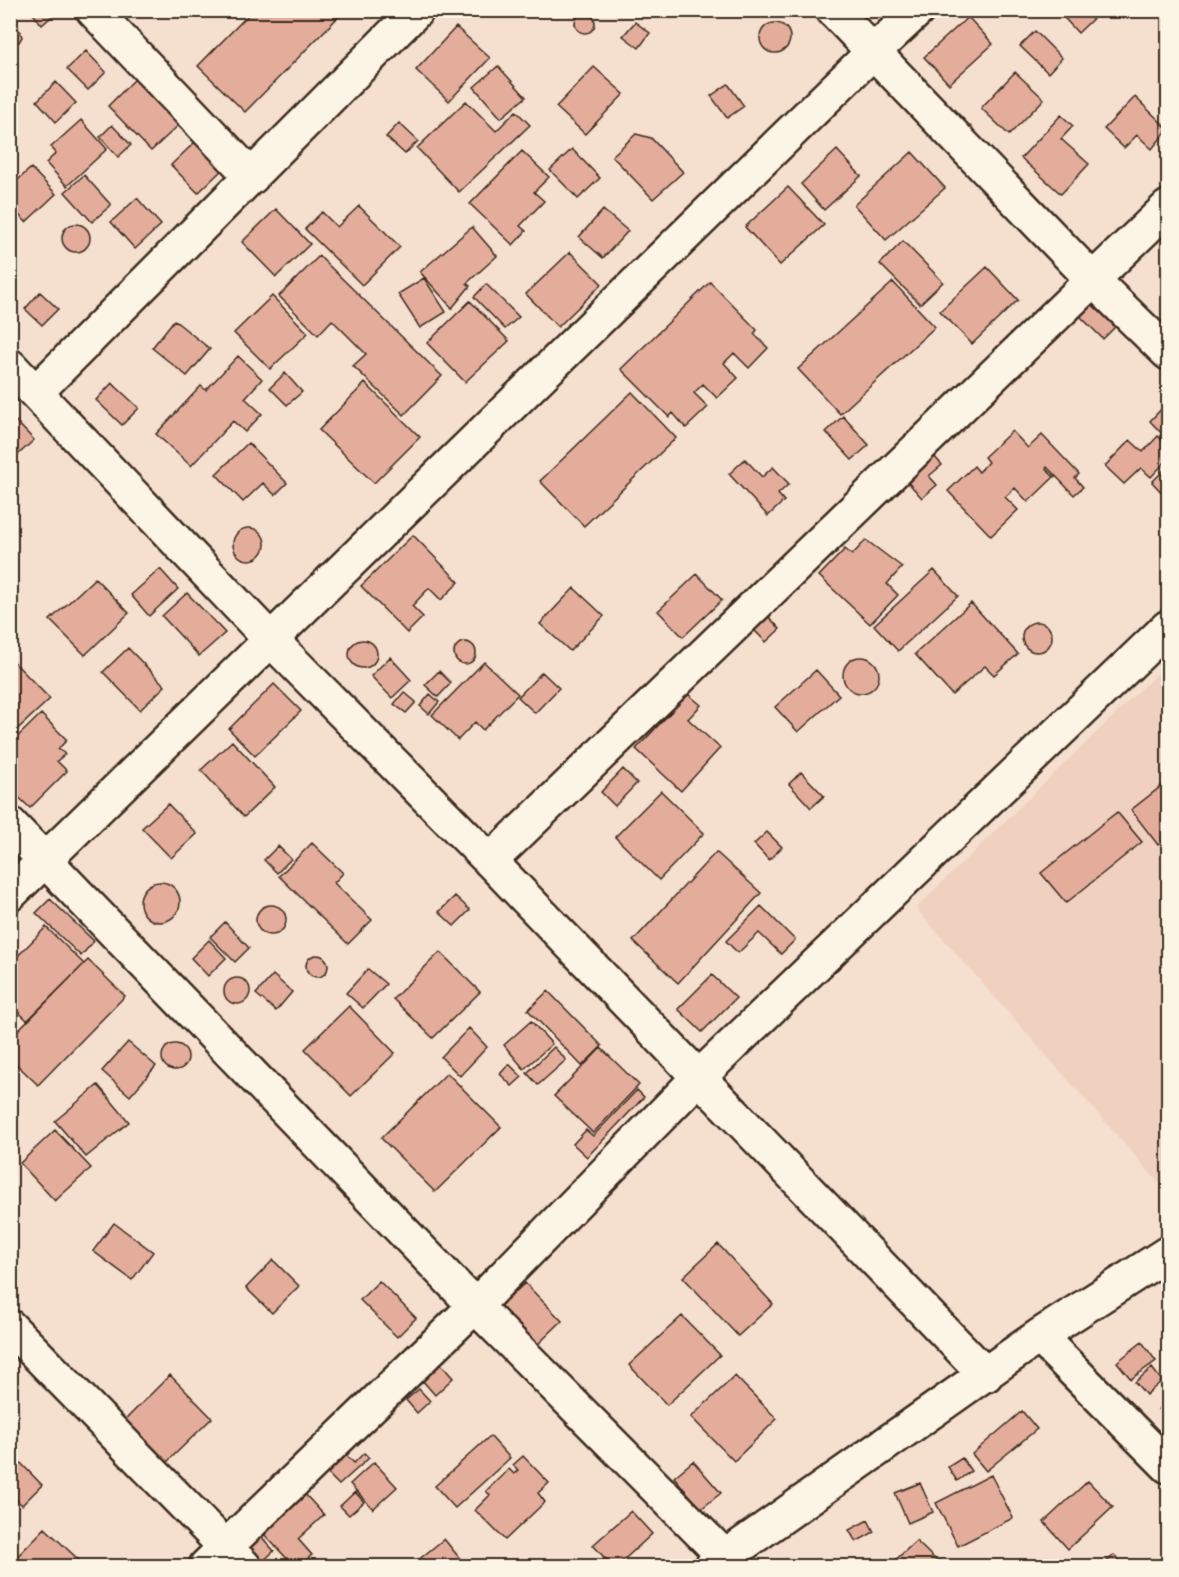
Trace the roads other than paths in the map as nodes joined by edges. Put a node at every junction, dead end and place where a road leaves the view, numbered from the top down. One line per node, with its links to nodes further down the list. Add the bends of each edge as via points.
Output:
1 (93, 10): 6 (street)
2 (833, 10): 5 (street)
3 (918, 10): 5 (street)
4 (413, 12): 6 (street)
5 (873, 52): 8 (street); 13 (street)
6 (252, 177): 11 (street)
7 (1168, 207): 8 (street)
8 (1094, 281): 9 (street); 16 (street)
9 (1168, 352)
10 (10, 366): 11 (street)
11 (37, 391): 13 (street)
12 (1168, 627): 18 (street)
13 (270, 639): 15 (street); 16 (street)
14 (10, 824): 15 (street)
15 (46, 861): 17 (street); 20 (street)
16 (490, 861): 18 (street)
17 (10, 894)
18 (698, 1078): 20 (street); 23 (street)
19 (1168, 1253): 22 (street)
20 (475, 1306): 25 (street); 26 (street)
21 (10, 1327): 25 (street)
22 (1039, 1336): 23 (street); 24 (street)
23 (986, 1375): 26 (street)
24 (1168, 1467)
25 (225, 1560)
26 (718, 1562)

